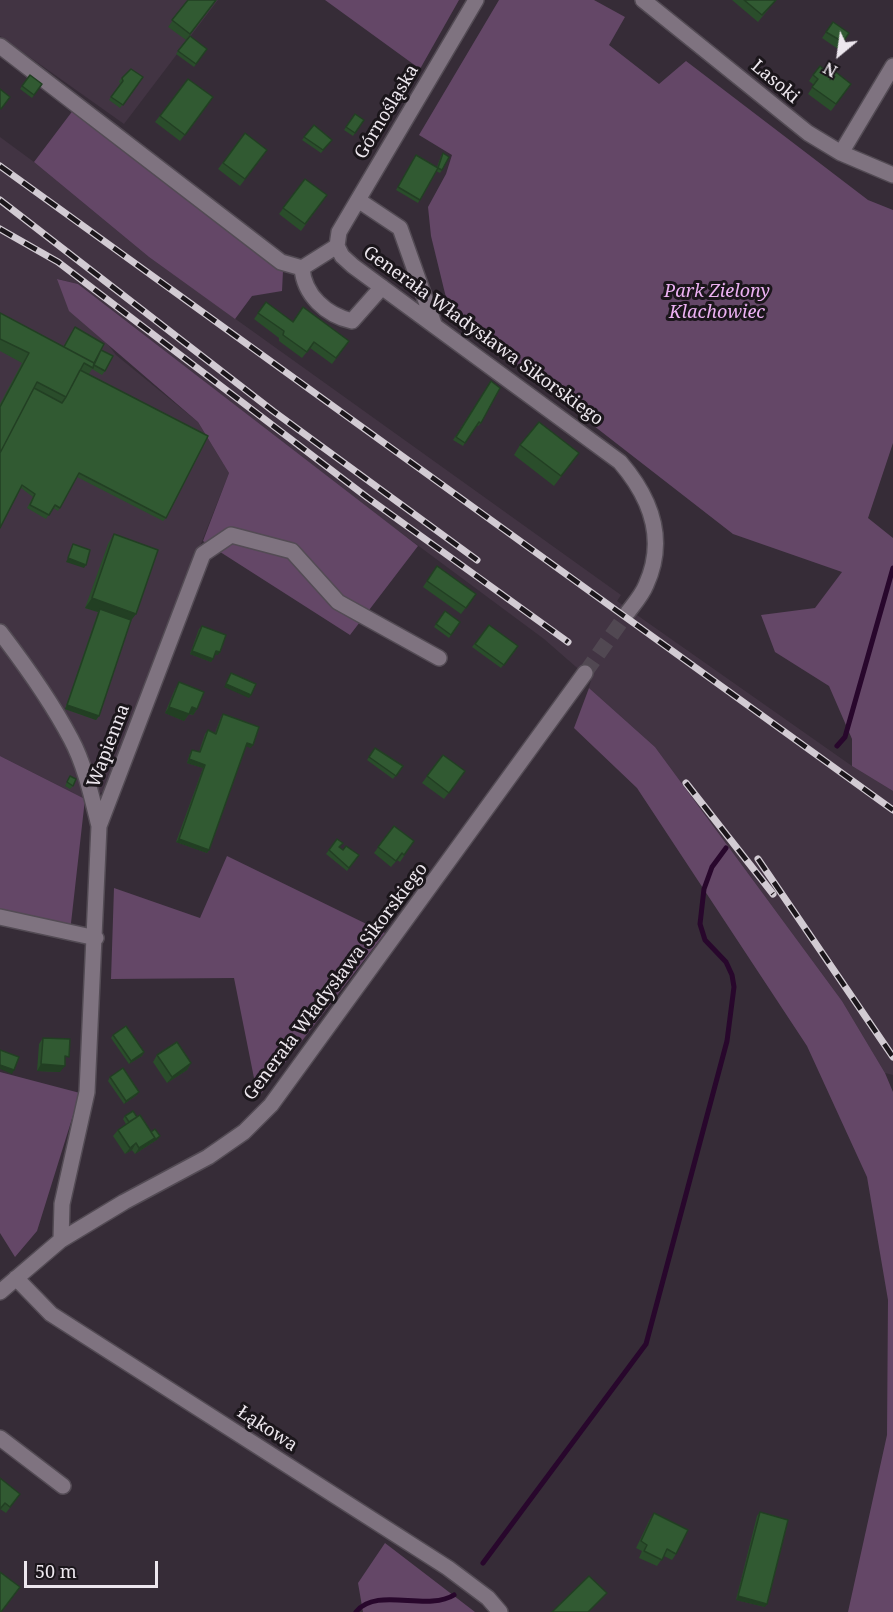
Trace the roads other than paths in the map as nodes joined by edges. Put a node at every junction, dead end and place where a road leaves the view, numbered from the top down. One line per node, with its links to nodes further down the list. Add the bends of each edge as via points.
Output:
1 (476, 0): 7 (street, Górnośląska)
2 (643, 0): 5 (street, Lasoki, via 778,110)
3 (0, 46): 9 (street, via 281,262)
4 (893, 66): 5 (street)
5 (841, 153): 6 (street, Lasoki)
6 (893, 175)
7 (358, 200): 8 (street, Górnośląska, via 339,232); 11 (street, via 400,228)
8 (337, 246): 9 (street, Generała Władysława Sikorskiego); 10 (street, Generała Władysława Sikorskiego, via 342,256)
9 (302, 268): 10 (street, via 303,285 313,299 352,321)
10 (382, 287): 11 (street, Generała Władysława Sikorskiego)
11 (434, 324): 12 (street, Generała Władysława Sikorskiego, via 620,462 637,482 651,509 655,553 646,586)
12 (628, 612)
13 (0, 632): 16 (street, via 72,740)
14 (439, 658): 16 (street, Wapienna, via 338,602 292,551 231,535 203,554)
15 (585, 673): 19 (street, Generała Władysława Sikorskiego, via 271,1105 244,1132 207,1157)
16 (99, 826): 18 (street, Wapienna)
17 (0, 918): 18 (street)
18 (96, 938): 19 (street, Wapienna, via 87,1092 62,1204)
19 (61, 1240): 20 (street, Generała Władysława Sikorskiego)
20 (16, 1278): 21 (street, Generała Władysława Sikorskiego); 24 (street, Łąkowa, via 51,1314 448,1568)
21 (0, 1292)
22 (0, 1438): 23 (street)
23 (63, 1486)
24 (500, 1612)

